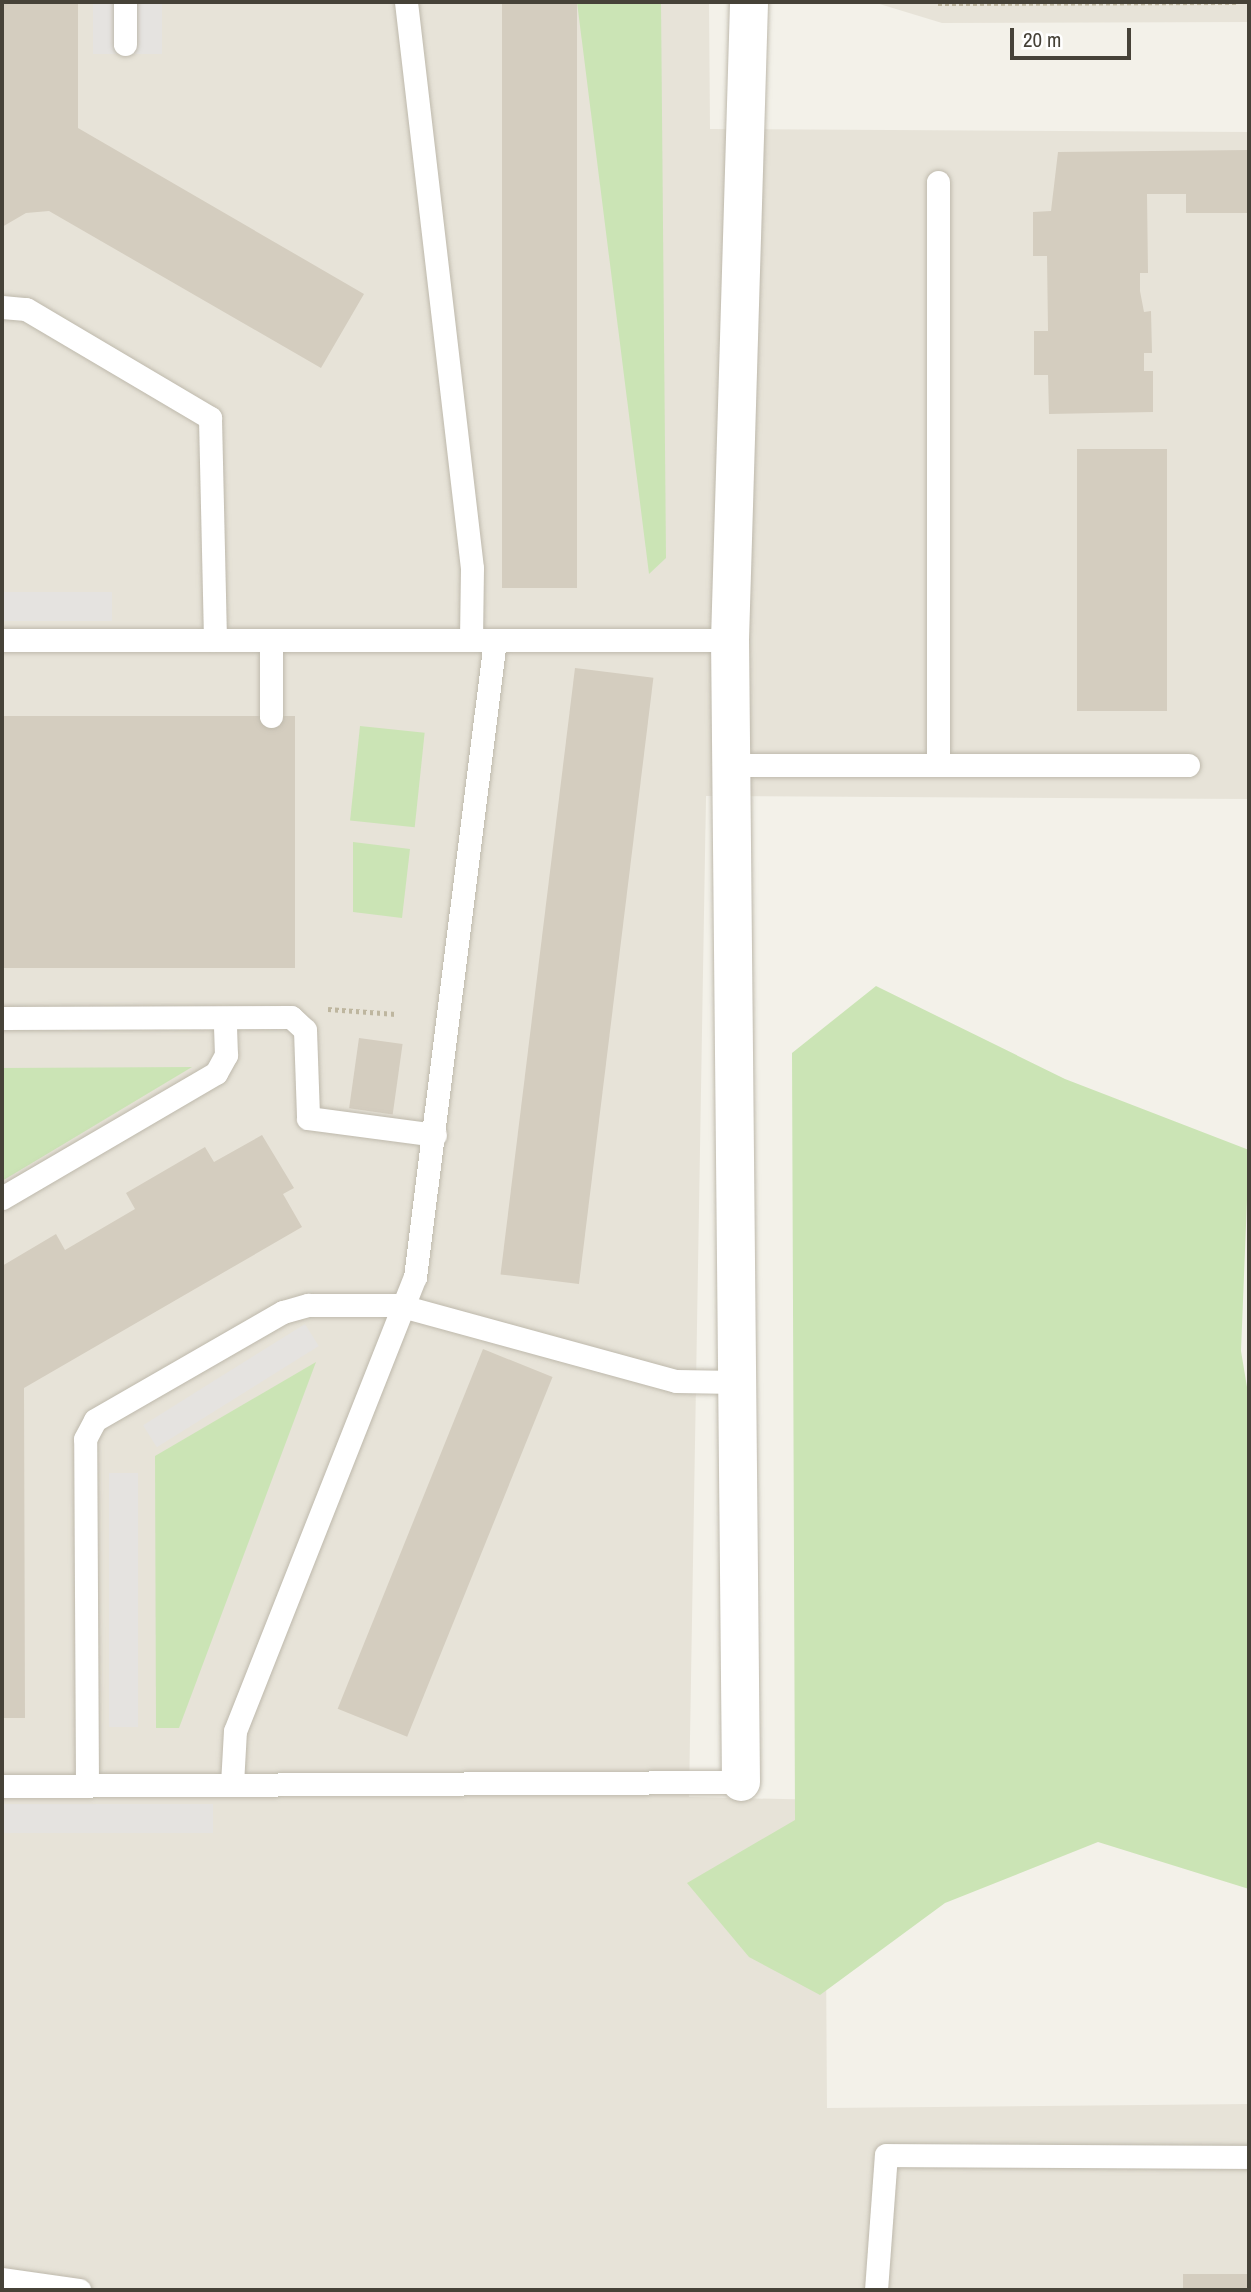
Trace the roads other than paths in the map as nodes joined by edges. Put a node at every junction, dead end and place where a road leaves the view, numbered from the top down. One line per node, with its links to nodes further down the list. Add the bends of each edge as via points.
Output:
1 (125, 2): 4 (lane)
2 (406, 2): 10 (lane, via 472,568)
3 (749, 2): 12 (street)
4 (125, 44)
5 (938, 181): 15 (lane)
6 (2, 307): 8 (lane, via 26,309 210,418)
7 (2, 640): 8 (lane)
8 (215, 640): 9 (lane)
9 (271, 640): 10 (lane); 13 (lane)
10 (471, 640): 11 (lane)
11 (495, 640): 12 (lane); 19 (lane)
12 (730, 640): 14 (street)
13 (271, 716)
14 (731, 765): 15 (lane); 22 (street)
15 (938, 765): 16 (lane)
16 (1188, 765)
17 (2, 1018): 18 (lane)
18 (225, 1018): 19 (lane, via 302,1021 308,1118); 20 (lane, via 226,1055 216,1073)
19 (435, 1135): 21 (lane, via 421,1253)
20 (2, 1198)
21 (405, 1307): 22 (lane, via 676,1381); 24 (lane, via 235,1731); 25 (lane, via 293,1307 88,1429)
22 (737, 1382): 23 (street)
23 (741, 1782): 24 (lane)
24 (232, 1784): 25 (lane)
25 (87, 1785): 26 (lane)
26 (2, 1786)
27 (1249, 2157): 31 (lane, via 887,2155)
28 (2, 2279): 29 (lane)
29 (28, 2287): 30 (lane)
30 (79, 2290)
31 (876, 2290)

